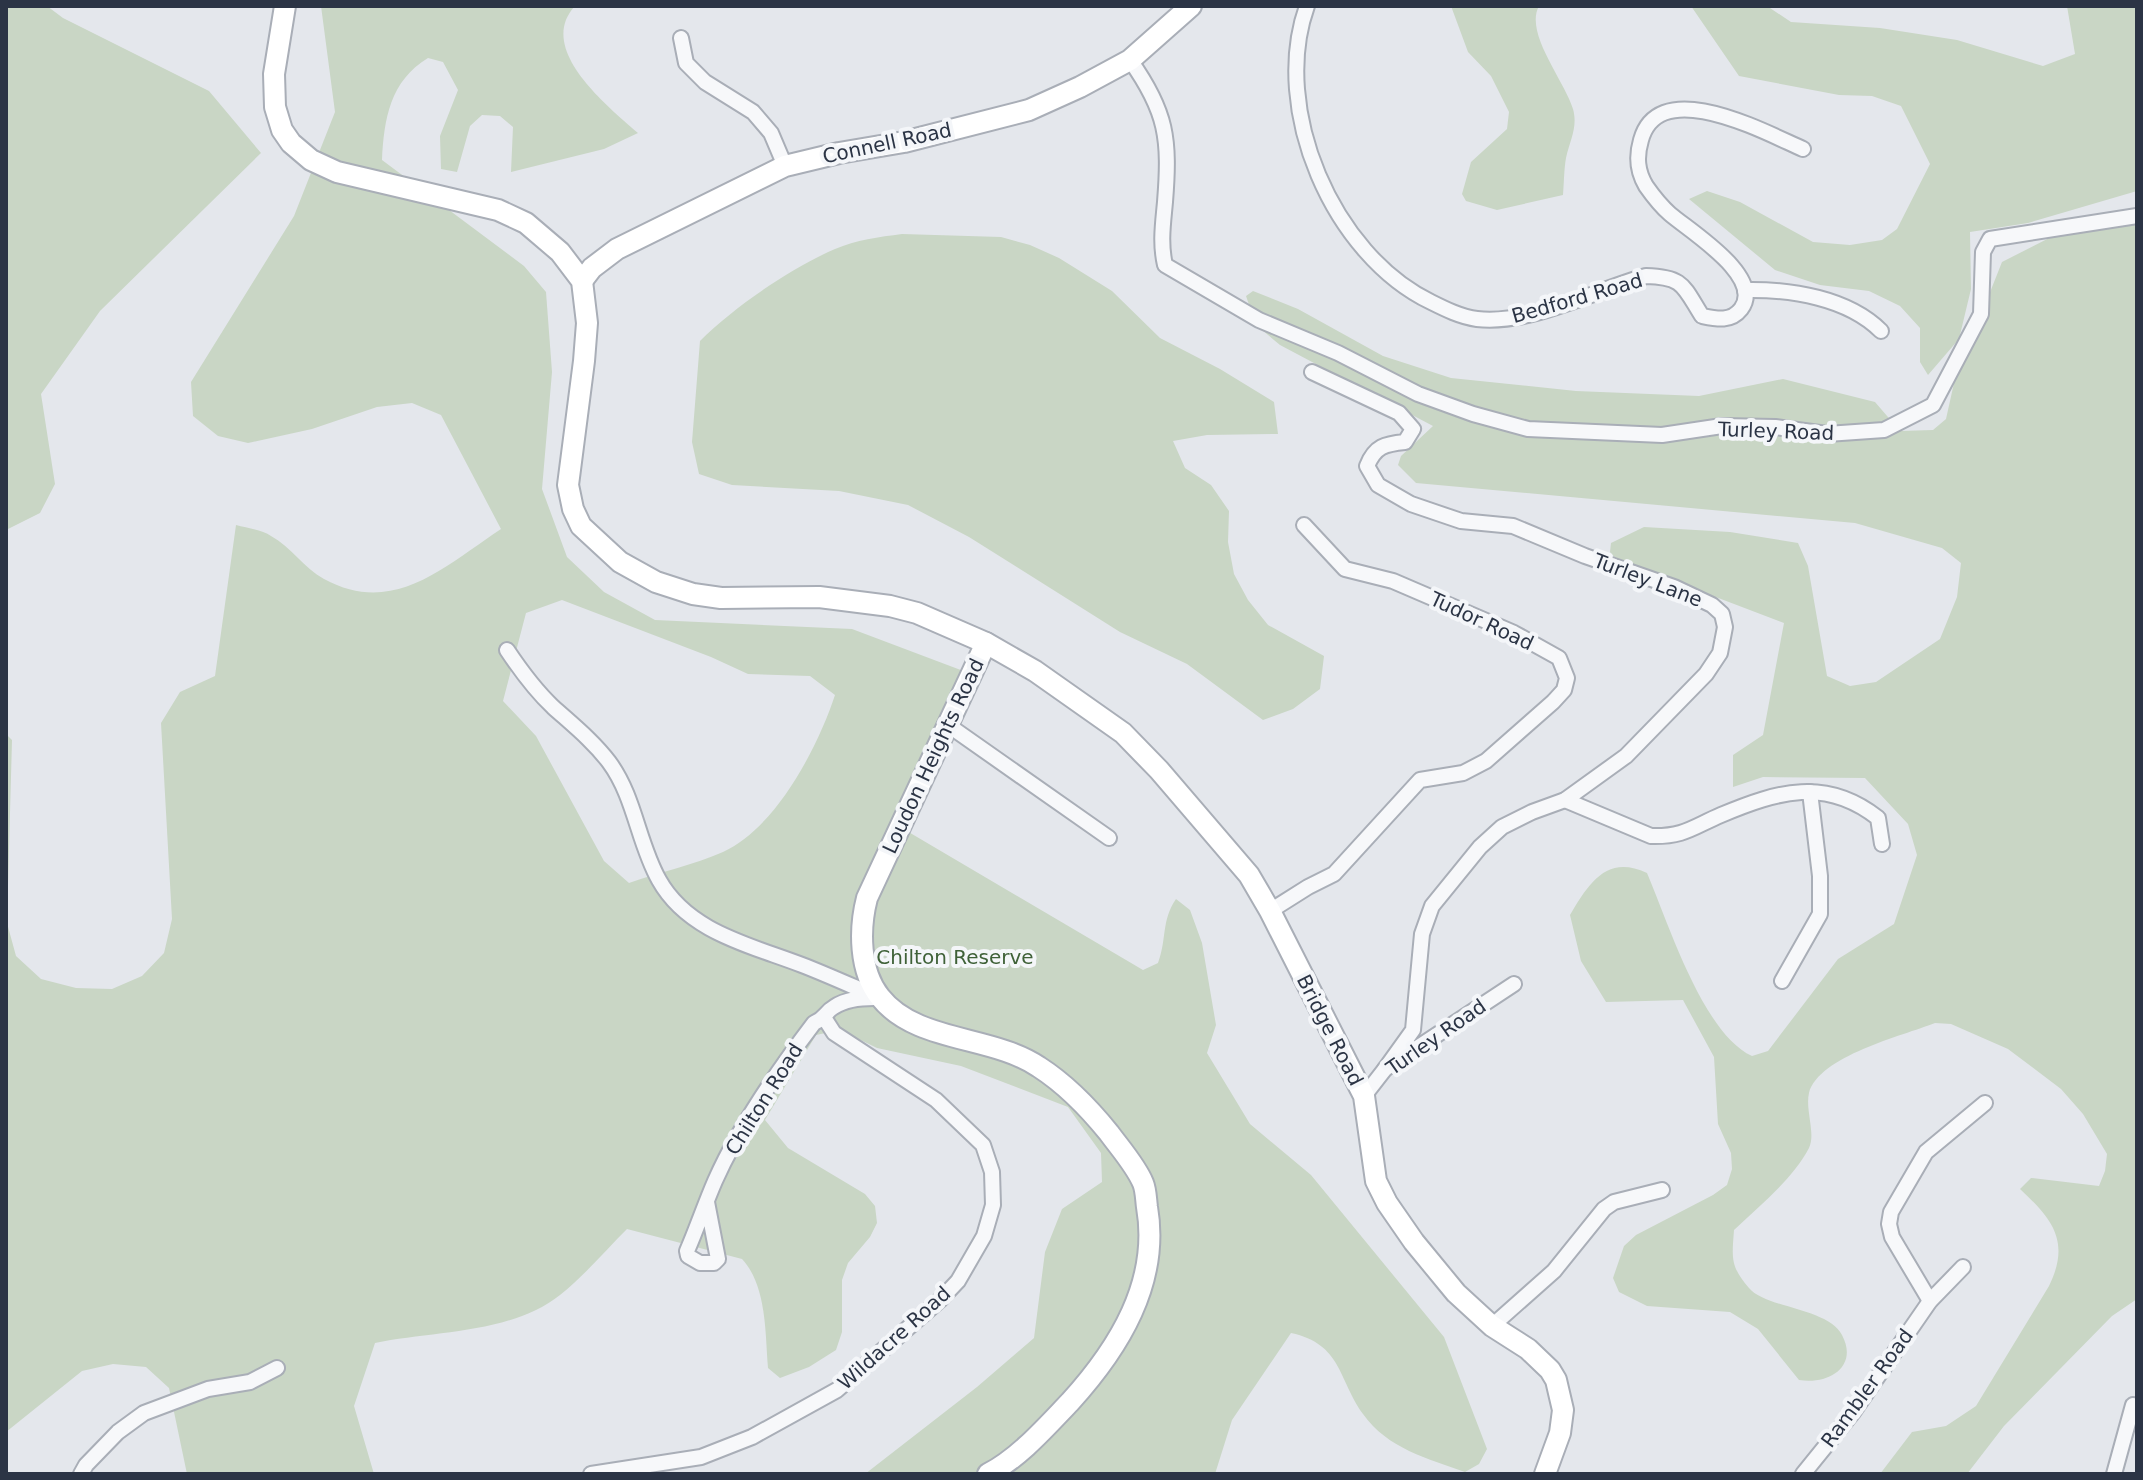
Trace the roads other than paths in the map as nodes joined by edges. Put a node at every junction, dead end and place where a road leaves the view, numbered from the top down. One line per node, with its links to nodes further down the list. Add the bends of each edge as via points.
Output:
1 (285, 6): 9 (main road, via 274,74 275,107 291,143 337,172 498,210 526,223 560,252)
2 (1191, 6): 5 (main road, Connell Road)
3 (1307, 6): 10 (street, Bedford Road, via 1300,24 1299,104 1321,183 1360,243 1418,296 1475,319 1511,320 1646,276 1669,276 1689,292 1702,316 1717,319 1734,316 1744,305)
4 (681, 38): 7 (street, via 686,63 705,82 753,112 771,133)
5 (1130, 60): 7 (main road, Connell Road, via 1029,110); 8 (street, Turley Road, via 1158,104 1166,132 1161,234 1165,265 1259,320 1418,394 1528,429 1662,435 1722,426 1827,434 1884,430 1933,405 1981,314 1983,252 1990,239)
6 (1803, 149): 10 (street, via 1702,110 1661,115 1644,127 1637,155 1648,189 1735,270)
7 (785, 166): 9 (main road, Connell Road, via 617,249)
8 (2137, 216)
9 (582, 281): 14 (main road, Loudon Heights Road, via 587,323 568,485 581,526 620,562 693,594 819,597 890,606)
10 (1745, 290): 11 (street, via 1768,289 1831,302 1865,316)
11 (1881, 331)
12 (1312, 372): 18 (street, Turley Lane, via 1399,413 1413,429 1405,442 1372,453 1367,466 1378,485 1411,504 1461,521 1513,526 1683,591 1722,614 1720,653 1706,674 1626,756)
13 (1304, 525): 21 (street, Tudor Road, via 1345,569 1393,581 1514,633 1559,658 1567,678 1553,702 1486,761 1463,773 1420,780 1334,874)
14 (986, 643): 16 (main road, Loudon Heights Road); 21 (main road, Bridge Road, via 1123,733 1249,875)
15 (507, 650): 24 (street, via 524,676 610,764 625,789 649,859 674,902 736,942)
16 (948, 725): 19 (street); 24 (main road, Loudon Heights Road, via 863,914 865,963)
17 (1810, 792): 18 (street, via 1749,804 1666,836 1651,836); 20 (street, via 1823,791 1863,806 1878,818); 22 (street, via 1820,914)
18 (1565, 800): 26 (street, Turley Lane, via 1502,827 1432,906 1422,934 1413,1030)
19 (1109, 838)
20 (1882, 844)
21 (1270, 911): 27 (main road, Bridge Road)
22 (1782, 981)
23 (1514, 984): 26 (street, Turley Road)
24 (881, 998): 25 (street, Chilton Road, via 856,998 831,1008); 38 (main road, Loudon Heights Road, via 911,1022 1010,1052 1058,1080 1090,1109 1143,1183 1152,1232 1147,1269 1121,1335 1048,1426)
25 (825, 1019): 30 (street, Chilton Road, via 814,1023 749,1119); 37 (street, Wildacre Road, via 834,1033 936,1100 983,1145 992,1172 993,1205 984,1236 958,1281 940,1300 837,1390 752,1437 701,1457)
26 (1385, 1069): 27 (street, Turley Road)
27 (1364, 1096): 33 (main road, Bridge Road, via 1376,1181 1387,1203 1456,1293)
28 (1985, 1103): 32 (street, via 1926,1152 1891,1212 1892,1237)
29 (1662, 1190): 33 (street, via 1604,1209 1554,1271)
30 (707, 1202)
31 (1963, 1267): 32 (street, Rambler Road)
32 (1930, 1301): 40 (street, Rambler Road)
33 (1492, 1326): 39 (main road, Bridge Road, via 1528,1349 1556,1380 1563,1410)
34 (277, 1368): 36 (street, via 250,1382 208,1389 144,1413 118,1432)
35 (2133, 1405): 41 (street)
36 (81, 1474)
37 (591, 1474)
38 (988, 1474)
39 (1545, 1474)
40 (1803, 1474)
41 (2114, 1474)

